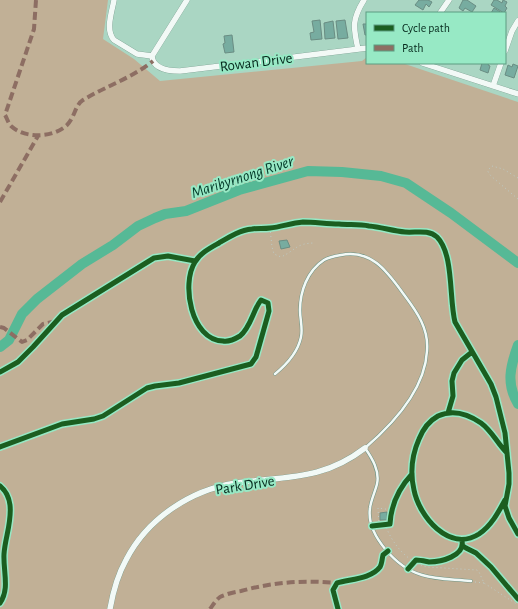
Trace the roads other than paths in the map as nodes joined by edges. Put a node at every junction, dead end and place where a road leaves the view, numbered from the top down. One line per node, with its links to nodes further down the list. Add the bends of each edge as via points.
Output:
1 (114, 0): 10 (street, via 109,28 111,36 138,54)
2 (187, 0): 10 (street)
3 (364, 0): 9 (street, via 354,23)
4 (449, 0): 5 (street)
5 (441, 12)
6 (518, 21): 8 (street)
7 (366, 48): 9 (street, Rowan Drive)
8 (506, 48)
9 (358, 49): 10 (street, Rowan Drive, via 180,71 160,68 153,62)
10 (152, 56)
11 (425, 64): 13 (street)
12 (501, 64): 13 (street)
13 (493, 86): 14 (street)
14 (518, 94)
15 (275, 374): 16 (lane, via 292,356 300,339 301,300 307,278 314,269 325,259 354,253 380,265 419,316 425,329 427,349 422,373 404,407 390,425)
16 (365, 448): 17 (lane, via 373,459 378,476 370,508 372,526 383,546 399,563 418,574); 18 (street, Park Drive, via 345,462 321,472 220,487 195,495 169,510 148,529 129,555 116,581)
17 (471, 581)
18 (110, 609)

